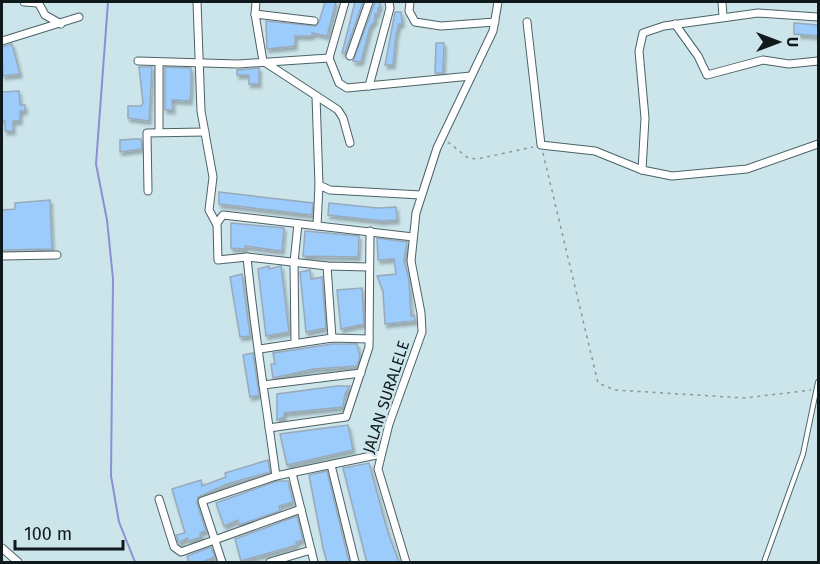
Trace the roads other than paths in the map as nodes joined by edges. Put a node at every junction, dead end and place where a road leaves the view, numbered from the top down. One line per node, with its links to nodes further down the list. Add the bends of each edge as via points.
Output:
1 (24, 2): 2 (street)
2 (38, 2): 18 (street, via 45,15)
3 (196, 2): 24 (street)
4 (256, 2): 11 (street)
5 (345, 2): 22 (street)
6 (369, 2): 21 (street)
7 (389, 2): 29 (street)
8 (410, 2): 16 (street, via 409,11 415,22 441,26)
9 (498, 2): 16 (street, JALAN SURALELE)
10 (722, 2): 13 (street)
11 (255, 14): 15 (street); 25 (street)
12 (79, 17): 18 (street)
13 (723, 17): 14 (street, via 758,13); 19 (street)
14 (819, 17)
15 (314, 21)
16 (495, 22): 28 (street, JALAN SURALELE)
17 (527, 22): 35 (street, via 541,145 595,151)
18 (61, 24): 20 (street)
19 (675, 24): 26 (street, via 707,75 763,60 789,64); 35 (street, via 646,31 641,36 645,118)
20 (2, 41)
21 (350, 56)
22 (329, 58): 25 (street); 29 (street, via 344,87)
23 (138, 61): 27 (street)
24 (200, 61): 25 (street); 27 (street); 32 (street)
25 (263, 61): 30 (street)
26 (819, 61)
27 (159, 63): 31 (street)
28 (471, 76): 29 (street); 38 (street, JALAN SURALELE)
29 (369, 86)
30 (316, 96): 33 (street, via 341,114); 36 (street)
31 (159, 132): 32 (street); 37 (street, via 147,136)
32 (205, 132): 39 (street, via 213,177 209,210)
33 (350, 144)
34 (819, 144): 35 (street, via 732,172 672,176)
35 (642, 170)
36 (319, 185): 38 (street, via 330,190); 41 (street)
37 (148, 191)
38 (421, 195): 43 (street, JALAN SURALELE)
39 (216, 223): 40 (street, via 223,215); 46 (street, via 216,259)
40 (297, 224): 41 (street); 47 (street)
41 (317, 226): 42 (street)
42 (370, 231): 43 (street); 49 (street)
43 (413, 237): 59 (street, JALAN SURALELE, via 411,261 422,332)
44 (57, 255): 45 (street)
45 (2, 256)
46 (247, 257): 47 (street); 53 (street)
47 (294, 262): 48 (street); 52 (street)
48 (327, 266): 49 (street); 50 (street)
49 (369, 267): 51 (street)
50 (332, 338): 51 (street); 52 (street)
51 (369, 339): 54 (street)
52 (295, 341): 53 (street)
53 (260, 349): 56 (street)
54 (361, 373): 56 (street); 58 (street, via 346,417)
55 (819, 382): 57 (lane)
56 (263, 386): 58 (street)
57 (817, 389): 74 (lane, via 804,454)
58 (269, 428): 62 (street)
59 (381, 454): 60 (street); 73 (street, JALAN SURALELE, via 378,476)
60 (331, 465): 61 (street); 72 (street)
61 (292, 473): 62 (street); 64 (street)
62 (276, 477): 65 (street, via 202,501)
63 (159, 499): 65 (street, via 177,551)
64 (301, 509): 65 (street); 67 (street)
65 (214, 539): 69 (street)
66 (2, 548): 68 (street)
67 (311, 550): 70 (street); 71 (street)
68 (18, 562)
69 (222, 562)
70 (270, 562)
71 (314, 562)
72 (355, 562)
73 (406, 562)
74 (764, 562)

